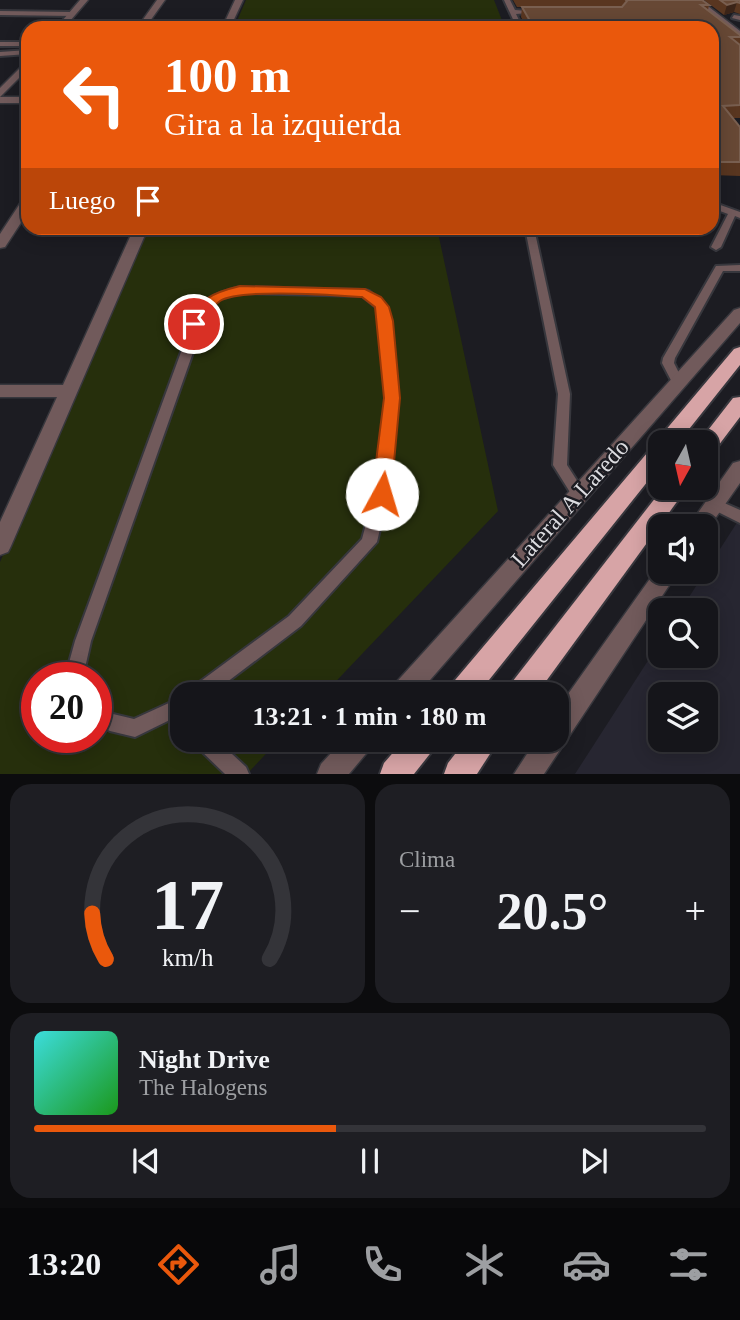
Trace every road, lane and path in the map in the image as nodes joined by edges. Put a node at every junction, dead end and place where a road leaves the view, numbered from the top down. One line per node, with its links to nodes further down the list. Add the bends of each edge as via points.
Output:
1 (84, 0): 10 (street)
2 (161, 0): 13 (street)
3 (239, 0): 14 (street)
4 (507, 0): 7 (lane)
5 (695, 0): 16 (street)
6 (710, 0): 11 (street)
7 (512, 12): 8 (lane); 15 (lane)
8 (539, 12)
9 (0, 13): 10 (lane)
10 (72, 14): 12 (street)
11 (738, 19)
12 (66, 21)
13 (146, 21)
14 (229, 21)
15 (516, 21)
16 (740, 35)
17 (0, 44): 18 (lane)
18 (21, 44)
19 (21, 52): 20 (lane)
20 (0, 54)
21 (21, 73): 22 (street)
22 (0, 94)
23 (0, 100): 24 (street)
24 (21, 100)
25 (719, 208): 27 (lane)
26 (21, 212): 30 (street)
27 (736, 214): 31 (lane)
28 (138, 235): 37 (street)
29 (530, 235): 43 (lane, via 564,394 560,465)
30 (0, 244)
31 (716, 247)
32 (740, 268): 35 (lane, via 719,268 669,358)
33 (740, 313): 35 (street, Lateral A Laredo)
34 (740, 353): 39 (highway)
35 (678, 383): 43 (street, Lateral A Laredo)
36 (0, 391): 37 (street)
37 (70, 391): 48 (street)
38 (740, 403): 40 (highway)
39 (677, 430)
40 (718, 432)
41 (648, 466): 53 (highway)
42 (740, 468): 45 (street)
43 (578, 493): 52 (street, Lateral A Laredo)
44 (667, 500): 54 (highway)
45 (713, 503): 46 (street); 47 (lane)
46 (706, 514)
47 (740, 517)
48 (0, 545)
49 (659, 584): 56 (street)
50 (78, 662): 51 (lane, via 203,308 216,297 240,290 365,293 382,307 392,398 382,494 369,542 295,621)
51 (213, 682)
52 (412, 682)
53 (471, 682)
54 (529, 682)
55 (170, 715): 57 (lane, via 135,728)
56 (569, 715)
57 (112, 722)
58 (216, 752): 63 (lane)
59 (350, 752): 64 (street)
60 (413, 752): 65 (highway)
61 (475, 752): 66 (highway)
62 (544, 752): 67 (street)
63 (239, 774)
64 (331, 774)
65 (395, 774)
66 (459, 774)
67 (528, 774)

